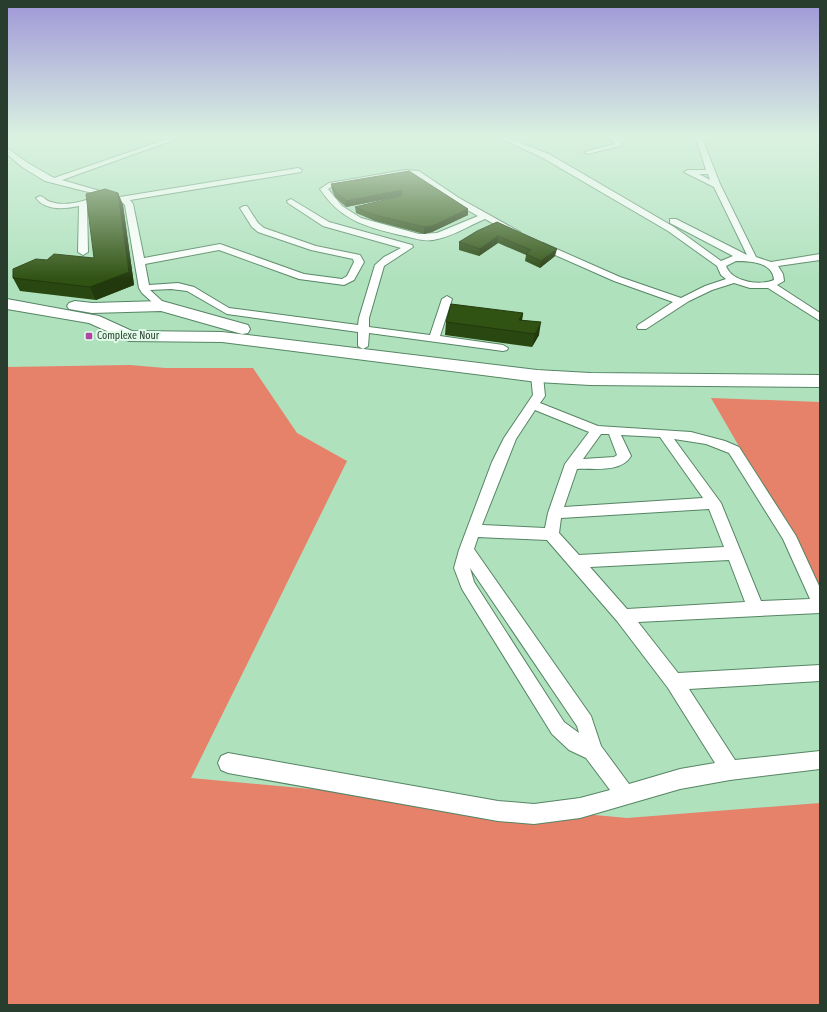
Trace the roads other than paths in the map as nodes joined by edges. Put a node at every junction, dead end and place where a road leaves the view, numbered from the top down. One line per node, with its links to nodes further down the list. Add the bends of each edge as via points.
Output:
1 (69, 185): 8 (street)
2 (206, 185): 10 (street)
3 (335, 185): 15 (street, via 324,188)
4 (434, 185): 16 (street)
5 (597, 185): 21 (street, via 672,228)
6 (608, 185): 19 (street, via 665,217)
7 (717, 186): 19 (street)
8 (107, 195): 10 (street); 12 (street)
9 (40, 198): 12 (street, via 45,203 65,206)
10 (123, 199): 20 (street, via 129,204)
11 (291, 201): 36 (street, via 326,224 409,247 380,265 364,318)
12 (83, 203): 17 (street)
13 (244, 208): 20 (street, via 255,226 261,230 314,248 358,258 359,262 351,278 344,282 302,277 220,247)
14 (360, 208): 15 (street)
15 (344, 212): 16 (street, via 373,225 426,237 438,236)
16 (485, 216): 28 (street, via 525,238 617,279)
17 (83, 252)
18 (820, 257): 22 (street)
19 (749, 258): 21 (street, via 729,259); 22 (street)
20 (139, 261): 25 (street)
21 (721, 265): 23 (street, via 724,273)
22 (770, 265): 24 (street, via 779,274)
23 (734, 280): 24 (street, via 750,285); 28 (street, via 705,289)
24 (774, 283): 31 (street); 32 (street)
25 (144, 288): 30 (street, via 157,301); 36 (street, via 168,285 196,291 217,307 227,311)
26 (7, 297): 30 (main road, via 92,308)
27 (447, 299): 37 (street)
28 (680, 301): 33 (street)
29 (7, 304): 34 (main road, via 93,319)
30 (158, 306): 34 (main road, via 131,311 122,317 118,327); 35 (main road, via 175,313 175,321 162,332); 36 (main road, via 244,330)
31 (820, 307)
32 (820, 318)
33 (642, 327)
34 (123, 333): 35 (main road, via 134,337)
35 (149, 336): 40 (main road, via 222,336)
36 (363, 337): 37 (street); 39 (main road, via 499,364 564,370)
37 (434, 339): 38 (street)
38 (502, 348)
39 (820, 371)
40 (537, 376): 41 (main road); 42 (street, via 539,396)
41 (820, 382)
42 (532, 404): 43 (street); 49 (street, via 510,438 499,462)
43 (597, 430): 44 (street); 46 (street)
44 (613, 430): 45 (street); 46 (street, via 624,456 621,460)
45 (665, 435): 47 (street); 54 (street, via 704,440 734,450 789,536)
46 (572, 464): 48 (street)
47 (714, 503): 48 (street); 52 (street)
48 (555, 513): 50 (street)
49 (474, 531): 50 (street); 51 (street)
50 (551, 534): 53 (street)
51 (466, 550): 59 (street, via 585,722); 59 (street, via 462,568 467,584 537,695 558,728 576,743)
52 (735, 553): 53 (street); 55 (street)
53 (574, 562): 56 (street)
54 (820, 606): 55 (street)
55 (756, 608): 56 (street)
56 (623, 616): 58 (street)
57 (820, 673): 58 (street)
58 (674, 682): 62 (street)
59 (593, 751): 63 (street)
60 (820, 760): 62 (street)
61 (228, 763): 63 (street, via 498,811 534,814 580,808)
62 (730, 770): 63 (street, via 680,778)
63 (625, 794)

